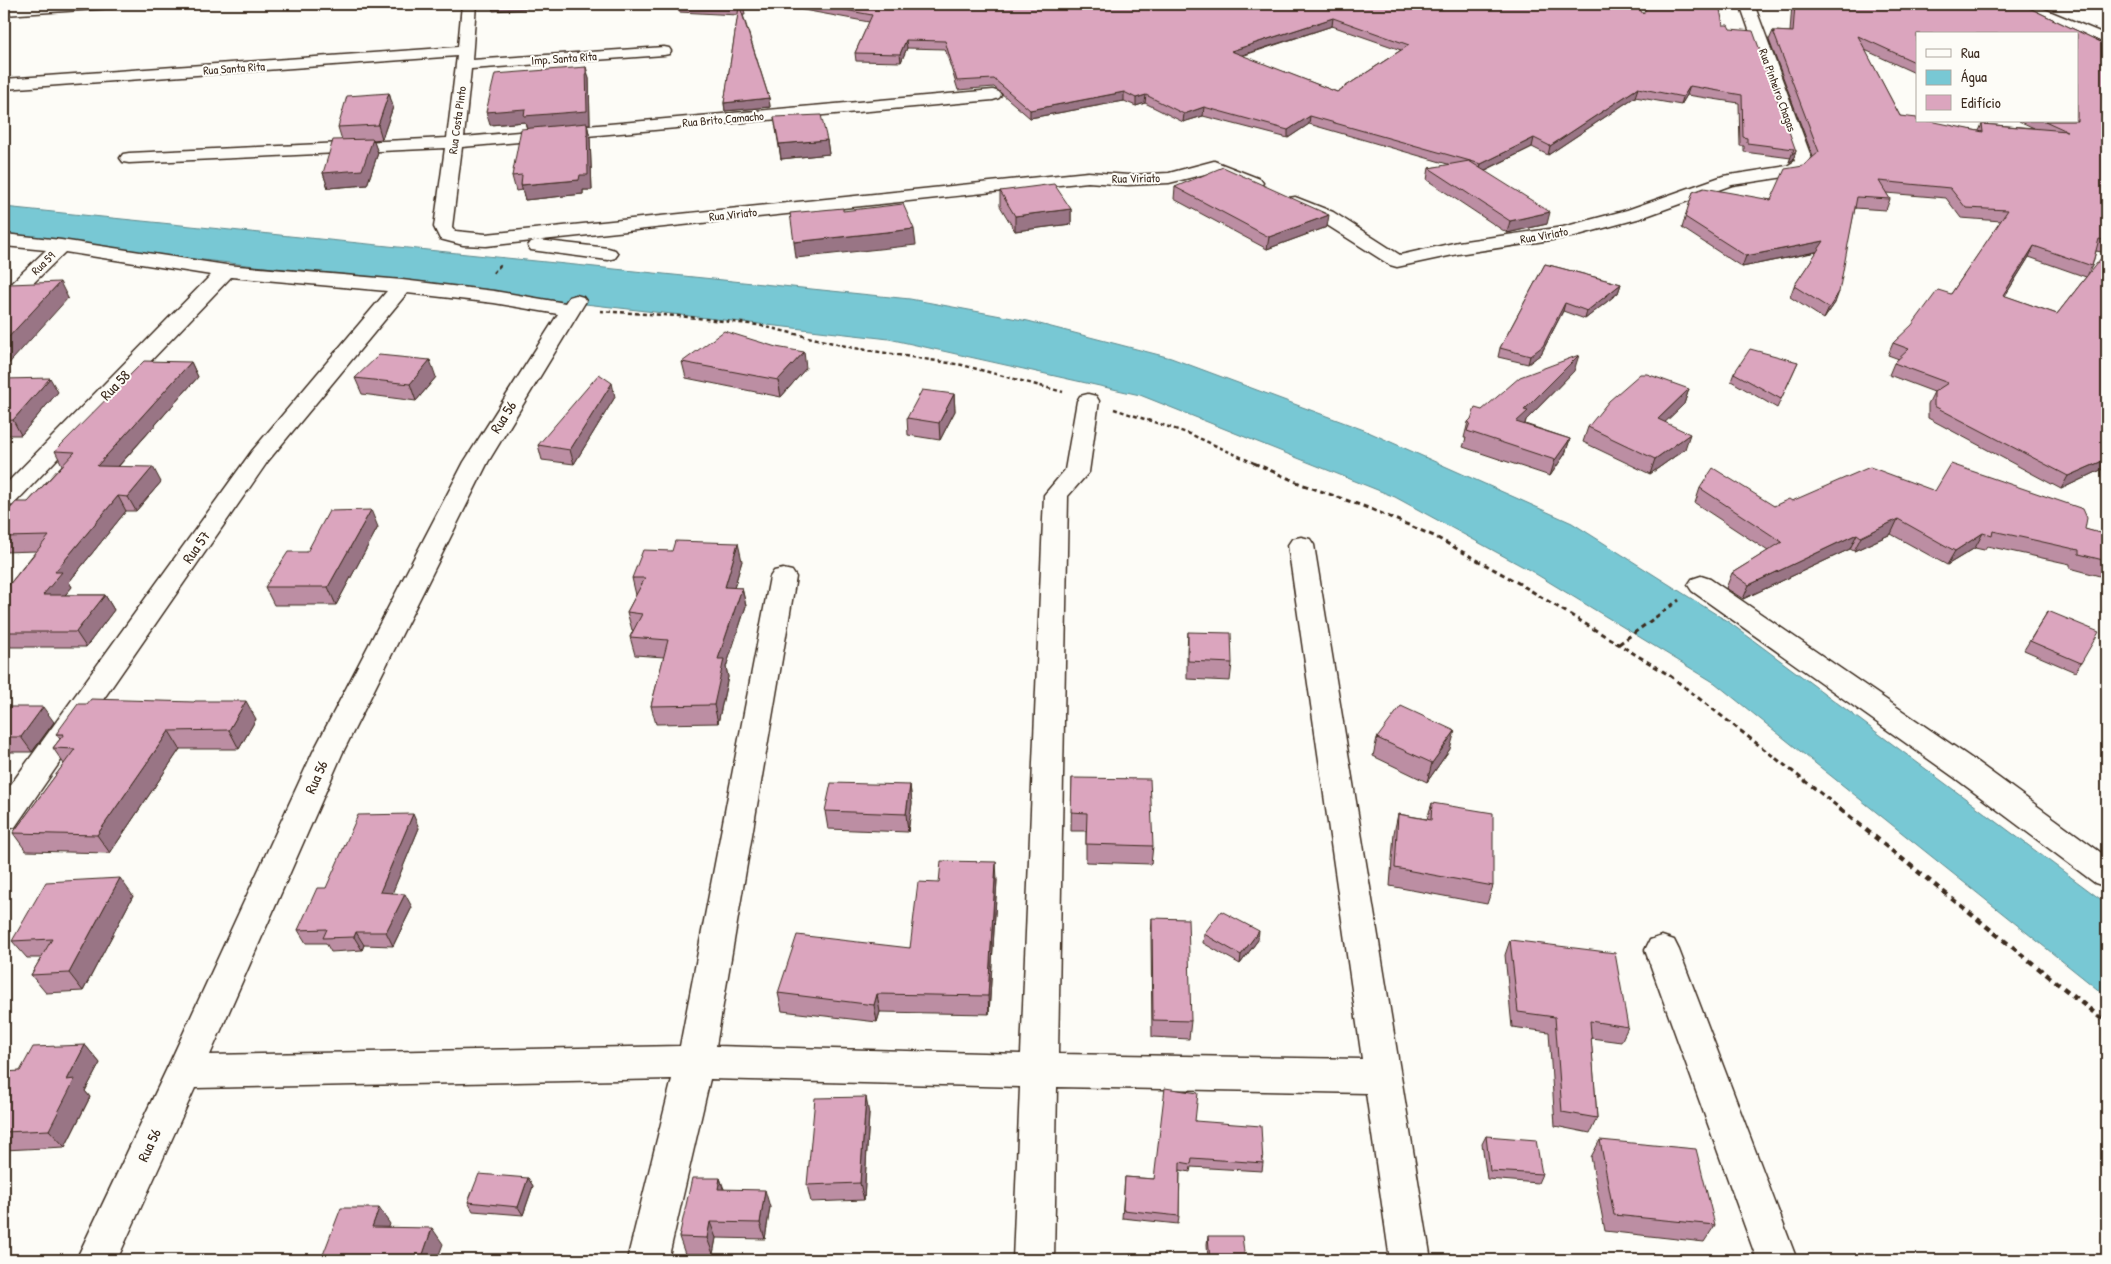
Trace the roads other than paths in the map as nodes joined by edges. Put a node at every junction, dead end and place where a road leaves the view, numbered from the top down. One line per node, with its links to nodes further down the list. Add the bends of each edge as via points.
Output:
1 (113, 4): 5 (street)
2 (468, 4): 8 (street, Rua Costa Pinto)
3 (1747, 4): 13 (street, Rua Pinheiro Chagas, via 1804,162)
4 (2021, 4): 6 (street)
5 (4, 11)
6 (2107, 40)
7 (664, 51): 8 (street, Imp. Santa Rita)
8 (464, 58): 9 (street, Rua Santa Rita); 11 (street, Rua Costa Pinto)
9 (4, 84)
10 (994, 95): 11 (street, Rua Brito Camacho)
11 (453, 143): 12 (street, Rua Brito Camacho); 14 (street, Rua Costa Pinto, via 443,227)
12 (129, 158)
13 (1792, 171): 16 (street, Rua Viriato, via 1729,180 1634,214 1564,233 1458,248 1397,261 1326,216 1214,166 1169,178 1128,180 1088,177)
14 (447, 235): 16 (street, Rua Viriato)
15 (4, 240): 17 (street)
16 (486, 240): 18 (street)
17 (61, 246): 19 (street); 21 (street, Rua 59)
18 (608, 254)
19 (226, 271): 20 (street); 23 (street, Rua 58)
20 (402, 286): 27 (street, Rua 57, via 260,456); 32 (street, Rua 56, via 573,306 476,462 328,752)
21 (4, 301)
22 (1088, 401): 31 (street, via 1077,472 1056,494)
23 (4, 500)
24 (1301, 545): 33 (street)
25 (783, 577): 30 (street)
26 (1700, 585): 28 (street, via 1966,770)
27 (4, 818)
28 (2107, 874)
29 (1662, 950): 38 (street)
30 (696, 1062): 31 (street); 32 (street); 35 (street)
31 (1040, 1070): 33 (street); 36 (street)
32 (184, 1072): 34 (street, Rua 56)
33 (1381, 1076): 37 (street)
34 (96, 1260)
35 (648, 1260)
36 (1033, 1260)
37 (1410, 1260)
38 (1777, 1260)

